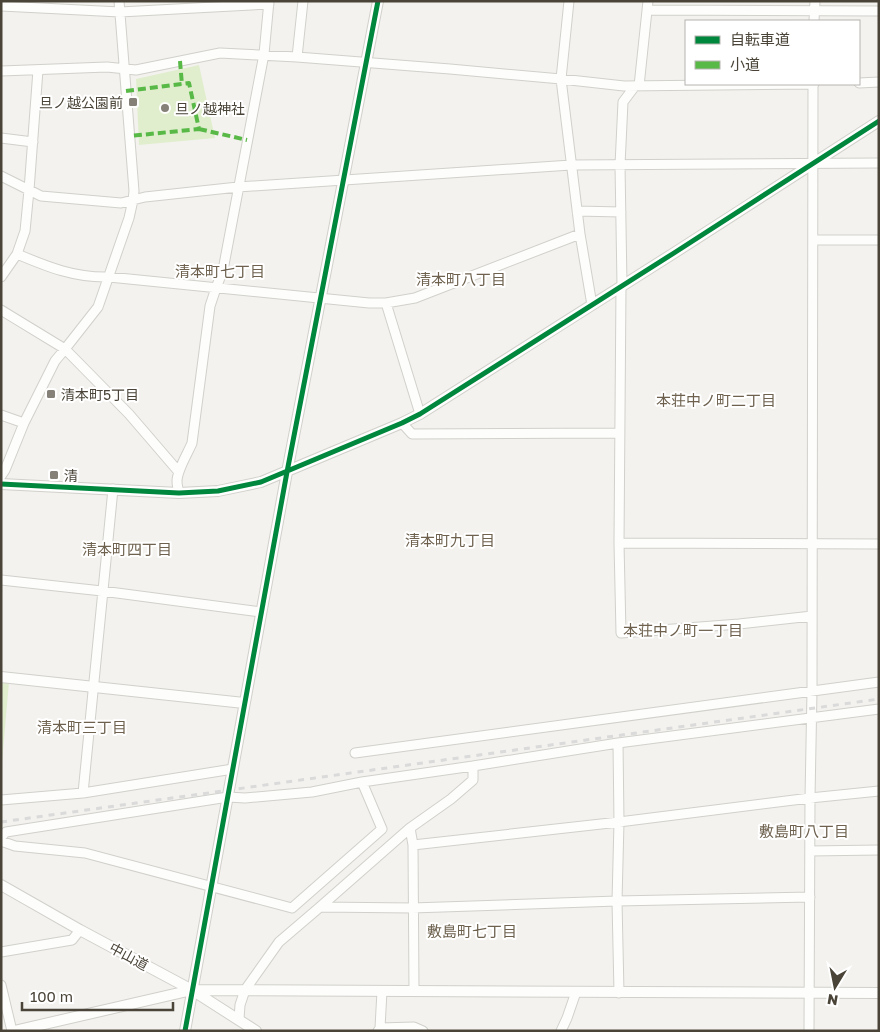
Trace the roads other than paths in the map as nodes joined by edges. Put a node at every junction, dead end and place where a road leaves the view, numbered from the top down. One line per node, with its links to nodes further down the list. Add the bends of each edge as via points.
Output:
1 (119, 1): 10 (street)
2 (303, 1): 13 (street)
3 (378, 1): 14 (street)
4 (569, 1): 18 (street)
5 (269, 2): 10 (street); 12 (street)
6 (1, 6): 10 (street)
7 (648, 6): 8 (street); 23 (street)
8 (815, 6): 9 (street); 11 (street)
9 (879, 11)
10 (120, 12): 15 (street)
11 (814, 20)
12 (264, 54): 13 (street); 15 (street, via 220,53 136,70); 33 (street)
13 (297, 57): 14 (street)
14 (366, 63): 18 (street); 32 (street)
15 (125, 68): 16 (street); 35 (street)
16 (38, 70): 17 (street); 26 (street)
17 (1, 71)
18 (561, 79): 23 (street); 29 (street)
19 (879, 82): 20 (street)
20 (860, 83)
21 (726, 85): 23 (street)
22 (814, 85): 27 (street)
23 (637, 86): 30 (street, via 623,102)
24 (879, 121): 27 (street)
25 (1, 138): 26 (street)
26 (33, 142): 34 (street)
27 (814, 163): 28 (street); 30 (street); 39 (street); 44 (street)
28 (879, 163)
29 (571, 165): 30 (street); 32 (street); 36 (street)
30 (620, 165): 37 (street)
31 (1, 176): 34 (street)
32 (343, 180): 33 (street); 46 (street)
33 (238, 187): 35 (street); 45 (street, via 223,270)
34 (29, 190): 35 (street, via 41,196 122,203); 41 (street, via 25,230)
35 (133, 200): 43 (street)
36 (577, 211): 37 (street); 38 (street)
37 (621, 212): 44 (street)
38 (580, 234): 47 (street, via 415,298); 48 (street)
39 (813, 240): 40 (street); 63 (street)
40 (879, 240)
41 (17, 254): 42 (street); 43 (street, via 71,274)
42 (1, 277)
43 (109, 277): 45 (street); 50 (street, via 98,307)
44 (622, 286): 48 (street); 55 (street)
45 (216, 288): 46 (street); 56 (street, via 210,306 192,443)
46 (320, 298): 47 (street); 57 (street)
47 (386, 303): 51 (street)
48 (592, 305): 51 (street)
49 (1, 310): 50 (street)
50 (65, 350): 53 (street, via 54,361); 56 (street, via 129,414)
51 (420, 414): 54 (street)
52 (1, 415): 53 (street)
53 (24, 423): 58 (street)
54 (402, 424): 55 (street, via 412,434); 57 (street)
55 (620, 433): 62 (street)
56 (178, 471): 61 (street)
57 (287, 472): 61 (street, via 261,482 218,491); 67 (street)
58 (1, 476)
59 (1, 484): 60 (street)
60 (113, 489): 61 (street); 66 (street)
61 (179, 493)
62 (619, 543): 63 (street); 68 (street, via 621,633)
63 (812, 544): 64 (street); 68 (street)
64 (879, 544)
65 (1, 580): 66 (street)
66 (102, 591): 67 (street); 71 (street)
67 (261, 612): 73 (street)
68 (812, 616): 72 (street)
69 (1, 676): 71 (street)
70 (879, 682): 72 (street)
71 (94, 686): 73 (street); 82 (street)
72 (812, 691): 75 (street); 77 (street)
73 (244, 702): 79 (street)
74 (879, 709): 75 (street)
75 (811, 718): 76 (street); 84 (street)
76 (618, 743): 78 (street); 86 (street)
77 (355, 753)
78 (473, 766): 80 (street); 87 (street, via 473,780)
79 (233, 769): 82 (street); 83 (street)
80 (362, 782): 83 (street, via 312,792); 94 (street, via 382,829 292,908)
81 (879, 791): 84 (street)
82 (83, 793): 85 (street)
83 (228, 797): 88 (street, via 6,832); 94 (street)
84 (810, 798): 86 (street); 92 (street)
85 (1, 800)
86 (619, 822): 90 (street); 96 (street)
87 (410, 828): 90 (street); 97 (street)
88 (1, 837)
89 (1, 841): 94 (street, via 15,846 85,853)
90 (413, 845): 98 (street)
91 (879, 850): 92 (street)
92 (810, 851): 95 (street)
93 (1, 885): 99 (street, 中山道)
94 (211, 886): 102 (street)
95 (810, 897): 96 (street); 109 (street)
96 (617, 901): 98 (street); 107 (street)
97 (320, 907): 98 (street); 103 (street, via 279,942)
98 (412, 908): 105 (street)
99 (80, 930): 100 (street, via 72,940); 102 (street, 中山道)
100 (1, 952)
101 (1, 985): 112 (street)
102 (192, 990): 103 (street); 110 (street, 中山道); 112 (street); 113 (street)
103 (245, 990): 104 (street); 110 (street)
104 (382, 991): 105 (street); 111 (street)
105 (414, 991): 106 (street)
106 (576, 992): 107 (street); 116 (street)
107 (619, 992): 109 (street)
108 (879, 993): 109 (street)
109 (809, 994): 117 (street)
110 (238, 1020): 114 (street, 中山道)
111 (379, 1029): 115 (street, via 414,1027)
112 (13, 1031)
113 (185, 1031)
114 (256, 1031)
115 (423, 1031)
116 (561, 1031)
117 (809, 1031)

